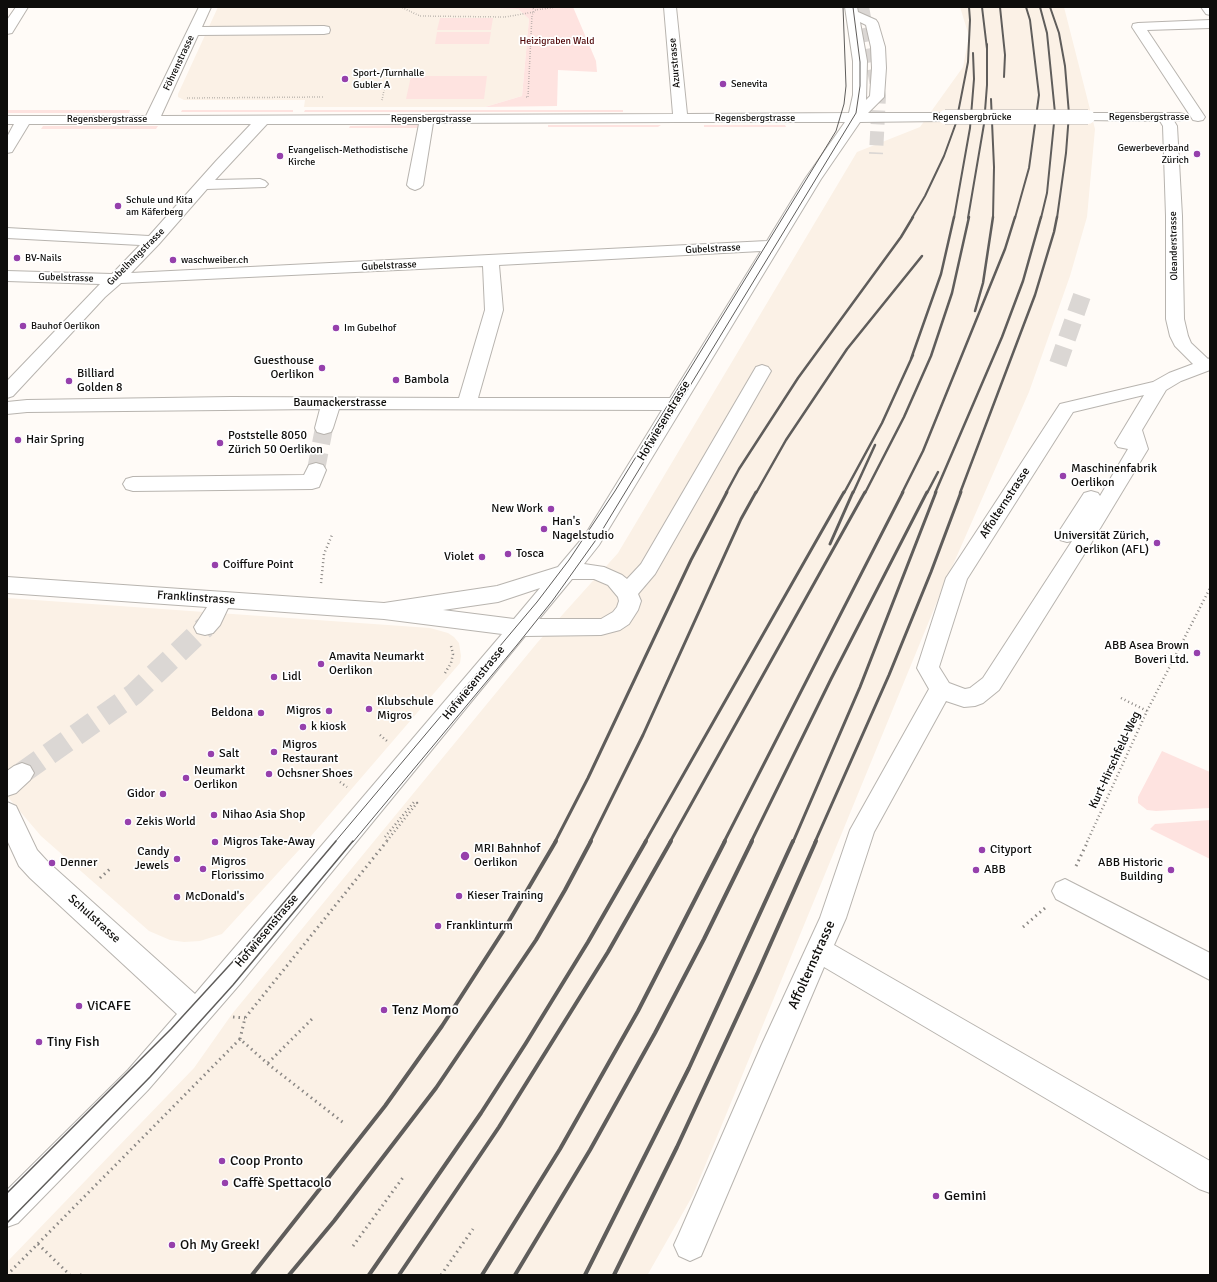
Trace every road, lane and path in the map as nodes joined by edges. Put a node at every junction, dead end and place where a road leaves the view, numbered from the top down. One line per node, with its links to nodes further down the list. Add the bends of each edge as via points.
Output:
1 (22, 7): 14 (street)
2 (205, 7): 16 (street, Föhrenstrasse)
3 (395, 7): 10 (path, via 401,7 420,16 505,17)
4 (531, 7): 10 (path)
5 (558, 7): 10 (path)
6 (566, 7): 7 (path)
7 (651, 7)
8 (670, 7): 28 (street, Azurstrasse)
9 (1207, 7): 12 (street)
10 (534, 11): 20 (path)
11 (852, 11): 25 (street, Hofwiesenstrasse, via 860,62 860,95); 25 (street, Hofwiesenstrasse, via 872,24 878,47 879,68 877,97)
12 (1210, 11)
13 (1210, 24): 24 (street, via 1138,27)
14 (7, 30)
15 (324, 30): 16 (street)
16 (194, 31): 26 (street, Föhrenstrasse)
17 (388, 71): 19 (path)
18 (329, 97): 21 (path)
19 (383, 97)
20 (528, 97)
21 (194, 98)
22 (1088, 117): 23 (street, Regensbergstrasse); 25 (street, Regensbergbrücke, bridge)
23 (1165, 117): 24 (street, Regensbergstrasse); 42 (street, Oleanderstrasse, via 1170,126 1175,319 1184,346 1194,357)
24 (1204, 117)
25 (855, 118): 28 (street, Regensbergstrasse); 38 (street, Hofwiesenstrasse, via 813,179)
26 (152, 119): 30 (street, Regensbergstrasse); 31 (street, Regensbergstrasse)
27 (427, 119): 28 (street, Regensbergstrasse); 31 (street, Regensbergstrasse); 35 (street)
28 (680, 119)
29 (7, 120): 30 (street, Regensbergstrasse)
30 (24, 120): 32 (street)
31 (263, 120): 34 (street, Gubelhangstrasse)
32 (7, 149)
33 (260, 184): 34 (street)
34 (203, 185): 37 (street, Gubelhangstrasse)
35 (415, 185)
36 (7, 233): 37 (street)
37 (153, 241): 41 (street, Gubelhangstrasse)
38 (772, 246): 39 (street, Gubelstrasse); 48 (street, Hofwiesenstrasse)
39 (491, 261): 41 (street, Gubelstrasse); 47 (street, via 494,310)
40 (7, 276): 41 (street, Gubelstrasse)
41 (116, 279): 45 (street, Gubelhangstrasse)
42 (1208, 365): 44 (street, Affolternstrasse)
43 (762, 371): 60 (street, via 648,569)
44 (1159, 386): 51 (street); 67 (street, Affolternstrasse, via 1067,408 957,578 928,668)
45 (7, 392)
46 (330, 403): 47 (street, Baumackerstrasse); 49 (street, Baumackerstrasse); 50 (street)
47 (467, 403): 48 (street, Baumackerstrasse)
48 (674, 404): 56 (street, Hofwiesenstrasse, via 592,540)
49 (7, 408)
50 (324, 428)
51 (1133, 430): 55 (street); 67 (street, via 1138,449 991,684 974,697 964,698)
52 (316, 470): 53 (street, via 312,482)
53 (133, 484)
54 (332, 535): 59 (path, via 324,554)
55 (1068, 535)
56 (566, 572): 60 (street, Franklinstrasse, via 597,572 615,580); 62 (street, Franklinstrasse, via 498,594); 64 (street, Hofwiesenstrasse)
57 (7, 585): 61 (street, Franklinstrasse)
58 (1210, 588): 69 (path, Kurt-Hirschfeld-Weg)
59 (321, 589)
60 (628, 592): 64 (street, Franklinstrasse, via 630,601 627,610 612,624 587,628)
61 (221, 600): 62 (street, Franklinstrasse); 63 (street)
62 (384, 611): 64 (street, Franklinstrasse)
63 (205, 627)
64 (519, 628): 83 (street, Hofwiesenstrasse)
65 (451, 646): 66 (path, via 451,663)
66 (441, 679)
67 (941, 689): 80 (street, Affolternstrasse, via 862,830 833,918)
68 (1121, 698): 69 (path)
69 (1147, 711): 78 (path, Kurt-Hirschfeld-Weg)
70 (380, 735): 71 (path)
71 (387, 741)
72 (340, 782): 73 (path)
73 (346, 787)
74 (10, 826): 83 (street, Schulstrasse, via 28,858 39,870)
75 (385, 837): 84 (path, via 414,802 417,803 244,1018)
76 (112, 867): 77 (path)
77 (100, 878)
78 (1065, 891): 79 (path, Kurt-Hirschfeld-Weg); 81 (street)
79 (1022, 927)
80 (819, 950): 88 (street); 92 (street, Affolternstrasse)
81 (1210, 968)
82 (314, 1017): 85 (path)
83 (191, 1019): 89 (street, Hofwiesenstrasse, via 138,1080)
84 (240, 1039): 85 (path); 91 (path)
85 (268, 1064): 86 (path)
86 (345, 1124)
87 (404, 1176): 93 (path)
88 (1210, 1178)
89 (7, 1212)
90 (473, 1229): 96 (path)
91 (38, 1244): 94 (path); 95 (path)
92 (690, 1244)
93 (353, 1246)
94 (7, 1275)
95 (70, 1275)
96 (441, 1275)

